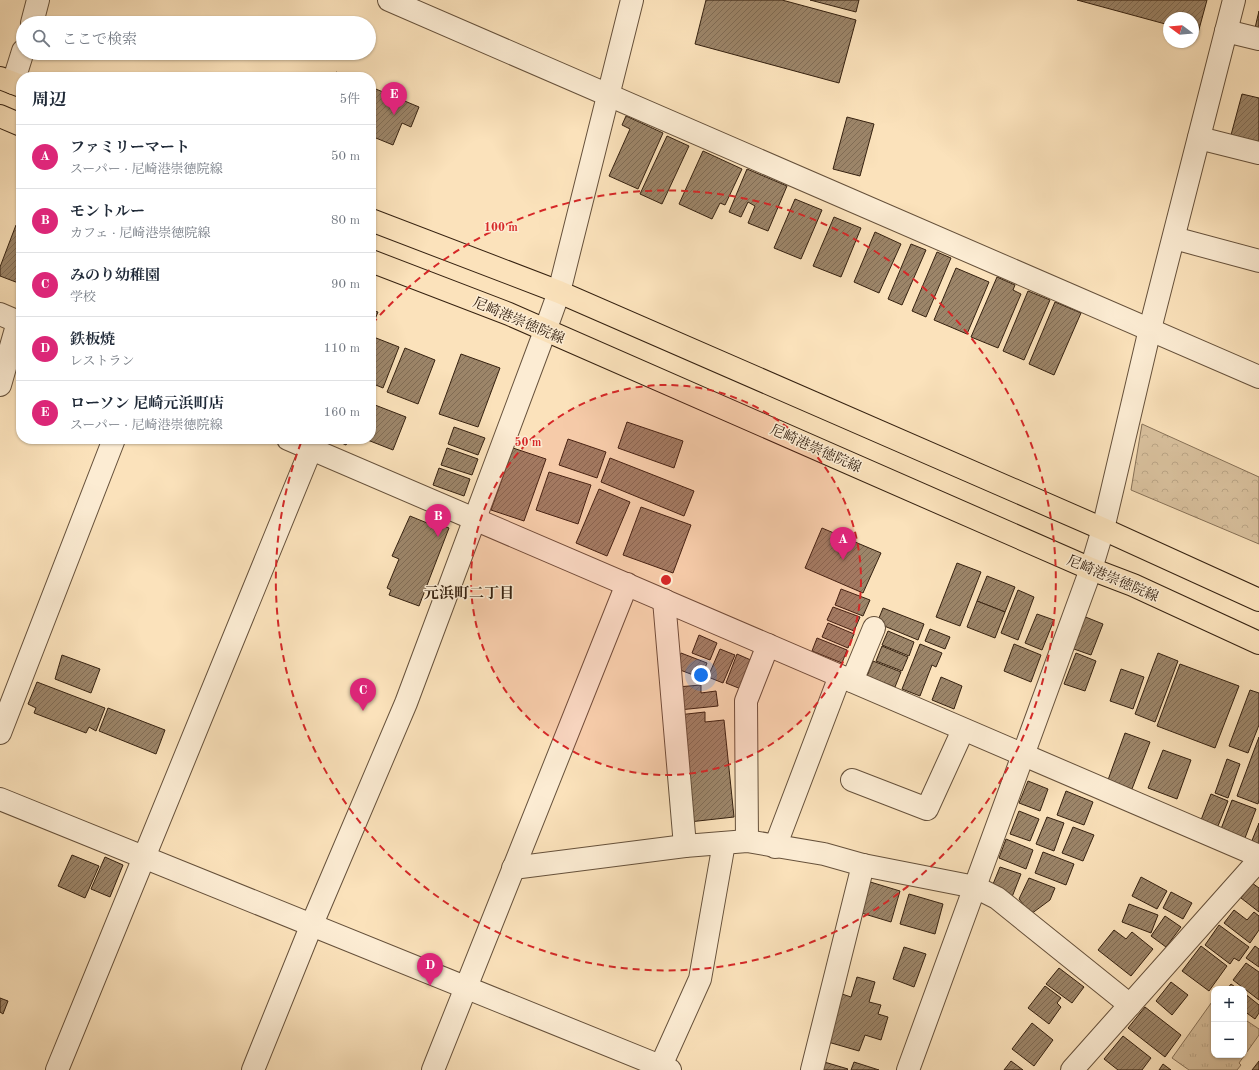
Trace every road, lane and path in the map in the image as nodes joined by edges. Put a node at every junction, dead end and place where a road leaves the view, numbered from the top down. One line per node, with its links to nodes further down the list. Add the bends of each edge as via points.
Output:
1 (38, 0): 5 (street)
2 (388, 0): 10 (street)
3 (632, 0): 10 (street)
4 (1234, 0): 6 (street)
5 (34, 16)
6 (1226, 31): 7 (street); 11 (street)
7 (1259, 39)
8 (20, 60): 9 (street)
9 (11, 82)
10 (608, 96): 17 (street); 19 (street)
11 (1199, 138): 12 (street); 14 (street)
12 (1259, 153)
13 (376, 222): 17 (main road)
14 (1174, 238): 15 (street); 19 (street)
15 (1259, 261)
16 (376, 263): 20 (main road, 尼崎港崇徳院線, via 509,314)
17 (559, 292): 20 (street); 27 (main road)
18 (13, 320): 22 (street)
19 (1150, 329): 21 (street); 27 (street)
20 (545, 331): 26 (street); 28 (main road, 尼崎港崇徳院線)
21 (1259, 377)
22 (0, 385)
23 (112, 444): 37 (street)
24 (300, 444): 25 (street)
25 (311, 449): 26 (street); 46 (street)
26 (475, 519): 29 (street); 51 (street, via 406,703)
27 (1103, 529): 28 (street); 31 (main road)
28 (1091, 569): 33 (main road, 尼崎港崇徳院線); 38 (street)
29 (627, 584): 30 (street); 49 (street)
30 (664, 600): 34 (street); 43 (street)
31 (1259, 600)
32 (874, 628): 35 (street)
33 (1259, 643)
34 (768, 645): 35 (street); 41 (street, via 746,701)
35 (846, 678): 36 (street); 44 (street)
36 (963, 730): 38 (street); 39 (street, via 927,809)
37 (0, 733)
38 (1024, 756): 45 (street); 50 (street)
39 (852, 780)
40 (0, 798): 46 (street)
41 (747, 841): 42 (street); 44 (street)
42 (724, 843): 43 (street); 54 (street, via 700,979)
43 (685, 846): 49 (street)
44 (775, 847): 48 (street, via 824,854)
45 (1259, 856)
46 (145, 857): 51 (street); 55 (street)
47 (1259, 860): 53 (street)
48 (863, 864): 50 (street); 58 (street)
49 (513, 868): 52 (street)
50 (974, 887): 53 (street, via 996,898); 59 (street)
51 (312, 924): 52 (street); 56 (street)
52 (466, 988): 54 (street); 57 (street)
53 (1130, 1005): 60 (street)
54 (664, 1069)
55 (57, 1070)
56 (253, 1070)
57 (433, 1070)
58 (812, 1070)
59 (908, 1070)
60 (1072, 1070)

